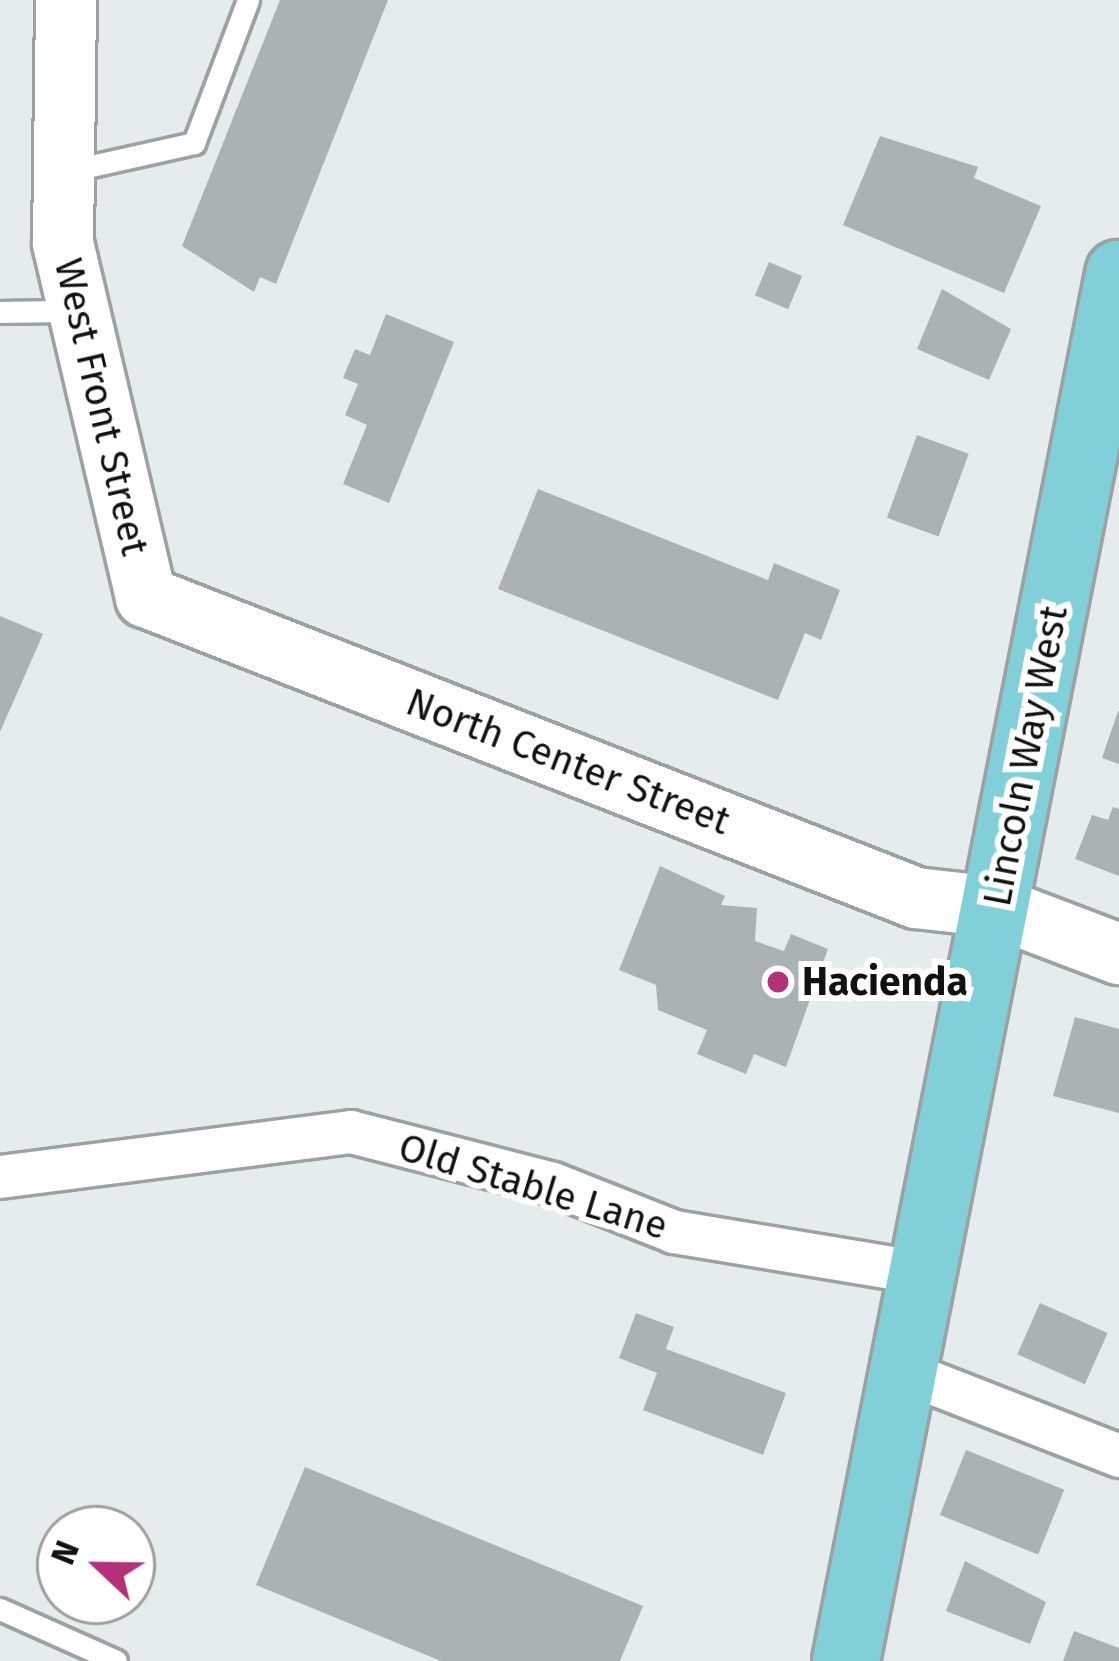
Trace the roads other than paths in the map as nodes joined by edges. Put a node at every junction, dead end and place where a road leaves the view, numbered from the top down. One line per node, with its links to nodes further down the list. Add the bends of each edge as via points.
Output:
1 (66, 0): 3 (street, West Front Street)
2 (248, 0): 3 (lane, via 194,143)
3 (58, 174): 5 (street, West Front Street)
4 (1119, 274): 7 (main road, Lincoln Way West)
5 (72, 311): 6 (lane); 8 (street, West Front Street)
6 (0, 312)
7 (1102, 464): 9 (main road, Lincoln Way West)
8 (146, 597): 9 (street, North Center Street, via 916,898)
9 (995, 907): 10 (street, North Center Street); 12 (main road, Lincoln Way West)
10 (1119, 954)
11 (0, 1177): 12 (street, Old Stable Lane, via 351,1132 553,1184 674,1232)
12 (923, 1273): 13 (main road, Lincoln Way West)
13 (904, 1372): 14 (street); 17 (main road, Lincoln Way West)
14 (1119, 1456)
15 (0, 1609): 16 (lane)
16 (116, 1661)
17 (846, 1661)

